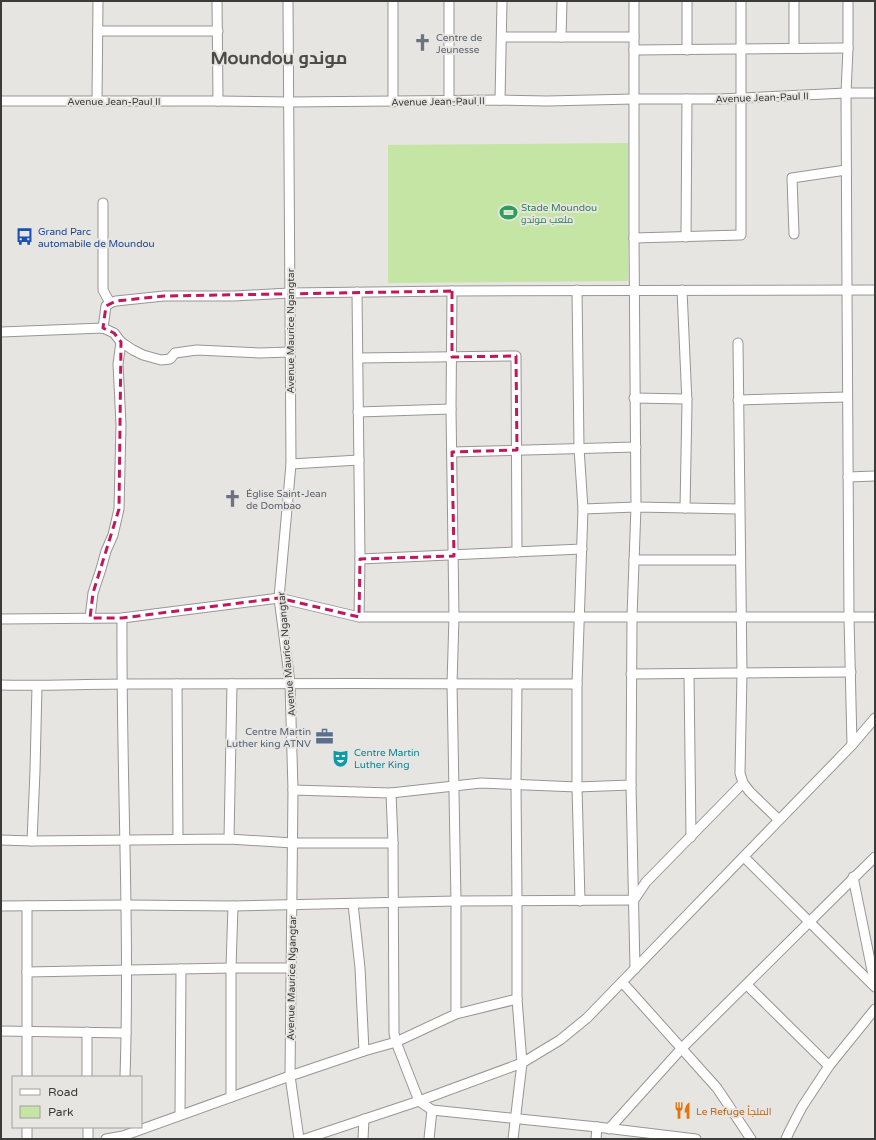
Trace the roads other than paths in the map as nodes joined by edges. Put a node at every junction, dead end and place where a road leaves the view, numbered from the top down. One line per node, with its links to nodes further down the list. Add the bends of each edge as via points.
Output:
1 (98, 1): 13 (street)
2 (217, 1): 14 (street)
3 (288, 1): 33 (street, Avenue Maurice Ngangtar)
4 (393, 1): 34 (street)
5 (448, 1): 32 (street)
6 (502, 1): 15 (street)
7 (562, 1): 16 (street)
8 (634, 1): 17 (street)
9 (687, 1): 22 (street)
10 (741, 1): 20 (street)
11 (794, 1): 18 (street)
12 (848, 1): 19 (street)
13 (98, 31): 14 (street); 30 (street)
14 (218, 31): 31 (street)
15 (502, 37): 16 (street); 28 (street)
16 (561, 37): 17 (street)
17 (634, 37): 21 (street)
18 (794, 48): 19 (street); 20 (street)
19 (848, 48): 23 (street)
20 (741, 49): 22 (street); 27 (street)
21 (634, 50): 22 (street); 25 (street)
22 (687, 50)
23 (846, 93): 24 (street, Avenue Jean-Paul II); 27 (street, Avenue Jean-Paul II); 35 (street)
24 (875, 93)
25 (634, 99): 26 (street, Avenue Jean-Paul II); 28 (street, Avenue Jean-Paul II); 39 (street)
26 (687, 99): 27 (street, Avenue Jean-Paul II); 38 (street)
27 (740, 99): 38 (street, via 741,235)
28 (500, 100): 32 (street, Avenue Jean-Paul II)
29 (1, 101): 30 (street, Avenue Jean-Paul II)
30 (97, 101): 31 (street, Avenue Jean-Paul II)
31 (218, 101): 33 (street, Avenue Jean-Paul II)
32 (449, 101): 34 (street, Avenue Jean-Paul II)
33 (289, 102): 34 (street, Avenue Jean-Paul II); 47 (street, Avenue Maurice Ngangtar)
34 (392, 102)
35 (846, 170): 37 (street, via 792,178); 43 (street)
36 (103, 203): 48 (street, via 103,290)
37 (794, 234)
38 (686, 237): 39 (street)
39 (634, 238): 41 (street)
40 (577, 290): 41 (street); 45 (street); 63 (street)
41 (634, 290): 42 (street); 57 (street)
42 (682, 290): 43 (street); 58 (street)
43 (847, 290): 44 (street); 56 (street)
44 (875, 290)
45 (452, 291): 46 (street); 54 (street)
46 (357, 292): 47 (street); 55 (street)
47 (289, 293): 48 (street, via 164,296); 53 (street, Avenue Maurice Ngangtar)
48 (110, 303): 49 (street, via 106,306)
49 (103, 328): 50 (street); 51 (street, via 114,333)
50 (1, 332)
51 (121, 342): 53 (street, via 143,355 161,360 170,359 175,353 197,350); 88 (street, via 118,364 121,425 119,509 93,593)
52 (738, 343): 59 (street)
53 (290, 352): 67 (street, Avenue Maurice Ngangtar)
54 (452, 356): 55 (street); 60 (street); 64 (street, via 516,356)
55 (358, 358): 61 (street)
56 (848, 396): 59 (street); 69 (street)
57 (634, 398): 58 (street); 62 (street)
58 (686, 399): 71 (street)
59 (738, 400): 73 (street)
60 (451, 409): 61 (street); 65 (street)
61 (358, 412): 66 (street)
62 (636, 447): 63 (street); 70 (street)
63 (579, 448): 64 (street); 72 (street)
64 (517, 450): 65 (street); 75 (street)
65 (452, 452): 76 (street)
66 (359, 460): 67 (street); 77 (street)
67 (291, 464): 80 (street, Avenue Maurice Ngangtar)
68 (875, 476): 69 (street)
69 (848, 477): 86 (street)
70 (636, 507): 71 (street); 72 (street); 78 (street)
71 (685, 508): 73 (street)
72 (583, 509): 74 (street)
73 (739, 509): 79 (street)
74 (582, 550): 75 (street); 83 (street)
75 (517, 552): 76 (street)
76 (454, 556): 77 (street); 82 (street)
77 (360, 559): 81 (street)
78 (634, 560): 79 (street); 84 (street)
79 (740, 560): 85 (street)
80 (279, 598): 81 (street); 89 (street); 95 (street, Avenue Maurice Ngangtar)
81 (358, 617): 82 (street)
82 (454, 617): 83 (street); 99 (street)
83 (580, 617): 84 (street); 101 (street)
84 (632, 617): 85 (street); 93 (street)
85 (741, 617): 86 (street); 92 (street)
86 (849, 617): 87 (street); 91 (street)
87 (875, 617)
88 (90, 618): 89 (street); 90 (street)
89 (122, 618): 96 (street)
90 (1, 619)
91 (850, 672): 92 (street); 105 (street)
92 (742, 673): 94 (street); 106 (street, via 740,773)
93 (631, 674): 94 (street); 107 (street)
94 (689, 674): 114 (street)
95 (290, 683): 98 (street); 99 (street); 111 (street, Avenue Maurice Ngangtar)
96 (122, 684): 97 (street); 103 (street); 115 (street)
97 (178, 684): 98 (street); 116 (street)
98 (232, 684): 117 (street)
99 (452, 684): 100 (street); 109 (street)
100 (517, 684): 101 (street); 108 (street)
101 (577, 684): 110 (street)
102 (1, 685): 103 (street)
103 (37, 686): 119 (street)
104 (875, 718): 105 (street)
105 (852, 745): 113 (street)
106 (743, 783): 113 (street); 114 (street)
107 (631, 784): 110 (street); 126 (street)
108 (516, 785): 109 (street, via 481,783); 110 (street); 128 (street)
109 (454, 786): 112 (street); 127 (street)
110 (577, 787): 125 (street)
111 (293, 790): 112 (street); 120 (street, Avenue Maurice Ngangtar)
112 (391, 793): 121 (street)
113 (779, 820): 122 (street)
114 (691, 836): 126 (street, via 646,882)
115 (125, 839): 116 (street); 119 (street); 131 (street)
116 (178, 839): 117 (street)
117 (229, 839): 120 (street)
118 (1, 840): 119 (street)
119 (32, 841)
120 (293, 843): 121 (street); 132 (street, Avenue Maurice Ngangtar)
121 (393, 843): 129 (street)
122 (744, 857): 136 (street); 140 (street)
123 (875, 857): 124 (street)
124 (853, 877): 136 (street); 145 (street)
125 (580, 900): 126 (street); 128 (street)
126 (634, 900): 140 (street)
127 (456, 901): 128 (street); 129 (street); 148 (street)
128 (517, 901): 146 (street)
129 (393, 903): 130 (street); 153 (street, via 393,1010)
130 (353, 904): 132 (street); 155 (street, via 360,968)
131 (126, 905): 134 (street); 135 (street); 141 (street)
132 (291, 905): 135 (street); 138 (street, Avenue Maurice Ngangtar)
133 (1, 906): 134 (street)
134 (27, 906): 142 (street)
135 (233, 906): 137 (street)
136 (810, 922): 144 (street); 145 (street)
137 (231, 968): 138 (street); 139 (street); 162 (street)
138 (291, 968): 161 (street, Avenue Maurice Ngangtar)
139 (181, 969): 141 (street); 165 (street)
140 (635, 969): 143 (street)
141 (127, 970): 142 (street); 152 (street)
142 (27, 972): 150 (street)
143 (622, 982): 154 (street); 156 (street, via 572,1031)
144 (747, 985): 154 (street); 157 (street)
145 (875, 986)
146 (517, 999): 148 (street); 156 (street)
147 (875, 1009): 157 (street)
148 (456, 1014): 153 (street)
149 (1, 1031): 150 (street)
150 (26, 1031): 151 (street); 158 (street)
151 (87, 1032): 152 (street); 159 (street)
152 (126, 1033): 160 (street)
153 (396, 1042): 155 (street); 163 (street)
154 (682, 1048): 173 (street); 186 (street, via 717,1088)
155 (364, 1051): 161 (street)
156 (522, 1063): 163 (street); 167 (street)
157 (829, 1066): 187 (street, via 802,1107)
158 (27, 1076)
159 (87, 1076)
160 (125, 1076)
161 (290, 1076): 162 (street); 180 (street, Avenue Maurice Ngangtar)
162 (230, 1097): 165 (street)
163 (419, 1101): 164 (street); 166 (street)
164 (432, 1110): 167 (street); 182 (street)
165 (180, 1115): 172 (street)
166 (364, 1119): 175 (street); 181 (street)
167 (516, 1119): 168 (street); 183 (street)
168 (597, 1127): 173 (street); 184 (street)
169 (27, 1128): 177 (street)
170 (88, 1128): 178 (street)
171 (141, 1128): 174 (street)
172 (142, 1128)
173 (609, 1129): 176 (street)
174 (123, 1134): 179 (street)
175 (310, 1138)
176 (681, 1138): 185 (street)
177 (27, 1139)
178 (88, 1139)
179 (106, 1139)
180 (299, 1139)
181 (363, 1139)
182 (429, 1139)
183 (513, 1139)
184 (596, 1139)
185 (696, 1139)
186 (751, 1139)
187 (786, 1139)

